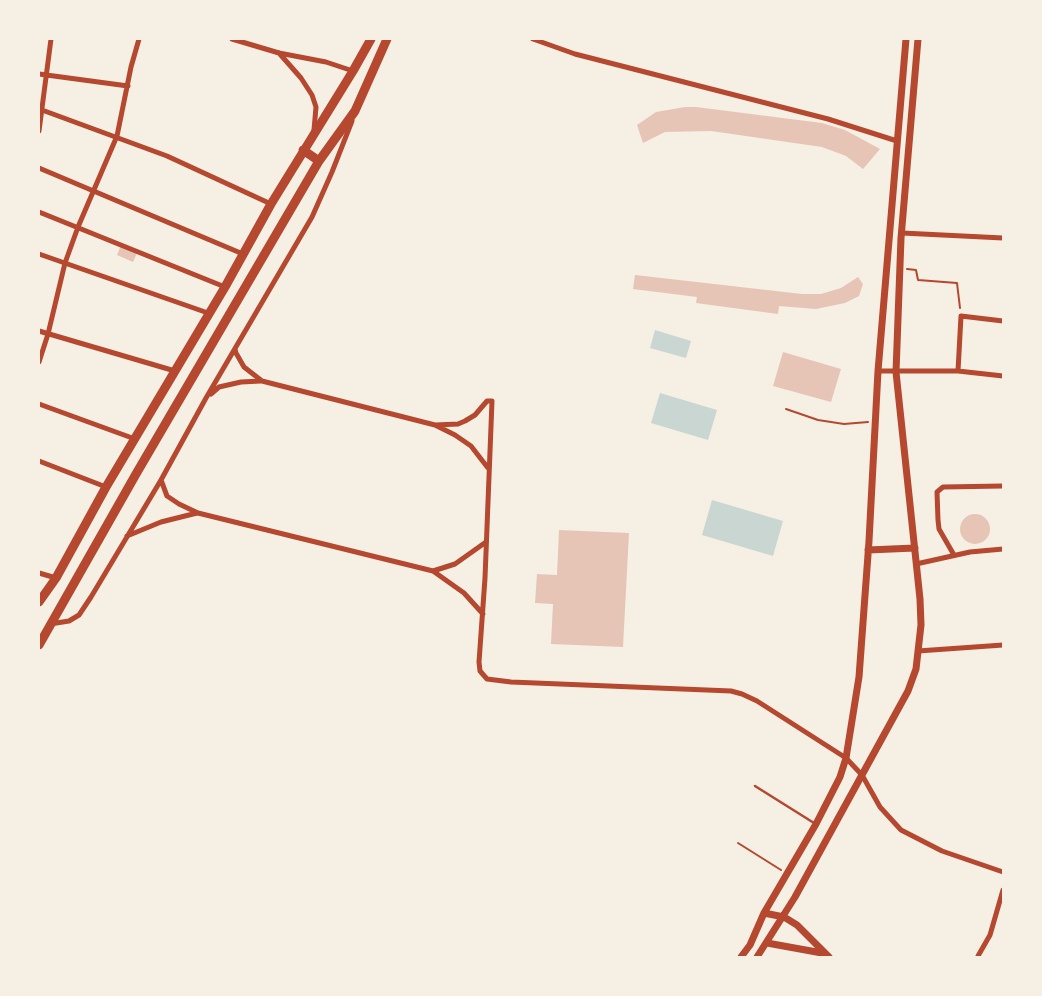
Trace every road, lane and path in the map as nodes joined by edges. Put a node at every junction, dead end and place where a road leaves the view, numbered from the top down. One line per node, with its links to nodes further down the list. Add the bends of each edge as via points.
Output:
1 (51, 39): 12 (street)
2 (139, 39): 13 (street)
3 (232, 39): 9 (street)
4 (371, 39): 10 (highway)
5 (387, 39): 15 (highway)
6 (532, 39): 19 (street, via 575,54 828,119)
7 (906, 39): 19 (street)
8 (918, 39): 27 (street)
9 (279, 53): 10 (street); 17 (street, via 312,95 316,107)
10 (353, 71): 17 (highway)
11 (39, 74): 12 (street)
12 (45, 75): 13 (street); 14 (street)
13 (128, 86): 18 (street)
14 (42, 110): 16 (street); 18 (street)
15 (355, 111): 21 (highway); 39 (street, via 312,217)
16 (39, 132)
17 (314, 134): 20 (highway)
18 (117, 136): 23 (street); 24 (street)
19 (897, 141): 42 (street)
20 (303, 150): 21 (highway); 24 (highway)
21 (319, 161): 56 (highway)
22 (39, 168): 23 (street)
23 (93, 191): 26 (street); 30 (street)
24 (271, 204): 30 (highway)
25 (39, 212): 26 (street)
26 (78, 227): 31 (street); 33 (street)
27 (902, 233): 28 (street); 32 (street)
28 (1003, 238)
29 (39, 254): 31 (street)
30 (243, 254): 33 (highway)
31 (66, 263): 34 (street); 38 (street)
32 (900, 268): 35 (path, via 916,270 918,280 957,284); 43 (street)
33 (224, 287): 34 (highway)
34 (208, 313): 41 (highway)
35 (961, 316): 36 (street); 44 (street)
36 (1003, 321)
37 (39, 331): 38 (street)
38 (48, 334): 40 (street); 41 (street)
39 (235, 349): 46 (street, via 244,367); 47 (street)
40 (39, 362)
41 (175, 371): 52 (highway)
42 (878, 371): 43 (street); 50 (street)
43 (896, 372): 44 (street); 63 (street)
44 (958, 372): 45 (street)
45 (1003, 376)
46 (262, 381): 47 (street, via 219,387); 51 (street)
47 (206, 398): 57 (street)
48 (39, 404): 52 (street)
49 (786, 409): 50 (path, via 818,420 844,424)
50 (875, 422): 65 (street)
51 (435, 426): 55 (street, via 471,446); 55 (street, via 465,421 491,401)
52 (135, 440): 54 (highway)
53 (39, 461): 59 (street)
54 (119, 466): 56 (highway); 59 (highway)
55 (488, 469): 62 (street)
56 (136, 474): 73 (highway)
57 (161, 480): 60 (street, via 168,496); 61 (street)
58 (1003, 486): 66 (street, via 943,487 937,492 940,529)
59 (106, 487): 70 (highway)
60 (198, 513): 61 (street, via 161,522); 68 (street)
61 (127, 536): 73 (street, via 79,615 69,621)
62 (486, 542): 68 (street, via 455,564); 72 (street)
63 (915, 548): 65 (street); 67 (street)
64 (1003, 549): 66 (street)
65 (868, 550): 77 (street, via 859,677)
66 (954, 555): 67 (street)
67 (916, 564): 76 (street, via 921,624)
68 (433, 571): 72 (street, via 464,593)
69 (39, 573): 70 (street)
70 (56, 578): 71 (highway)
71 (39, 602)
72 (483, 614): 77 (street, via 480,671 490,680 731,691 757,701)
73 (49, 624): 74 (highway)
74 (39, 645)
75 (1003, 645): 76 (street)
76 (918, 651): 78 (street, via 916,670 908,691)
77 (846, 758): 78 (street); 80 (street)
78 (862, 776): 82 (street, via 880,806 901,830 942,851); 86 (street)
79 (755, 786): 80 (lane)
80 (816, 824): 83 (street)
81 (738, 843): 83 (path)
82 (1003, 872)
83 (787, 873): 85 (street)
84 (1003, 890): 91 (street, via 990,935)
85 (764, 913): 86 (street); 90 (street, via 750,946)
86 (784, 917): 87 (street); 89 (street)
87 (767, 943): 88 (street); 89 (street)
88 (759, 955)
89 (826, 955)
90 (741, 957)
91 (979, 957)

